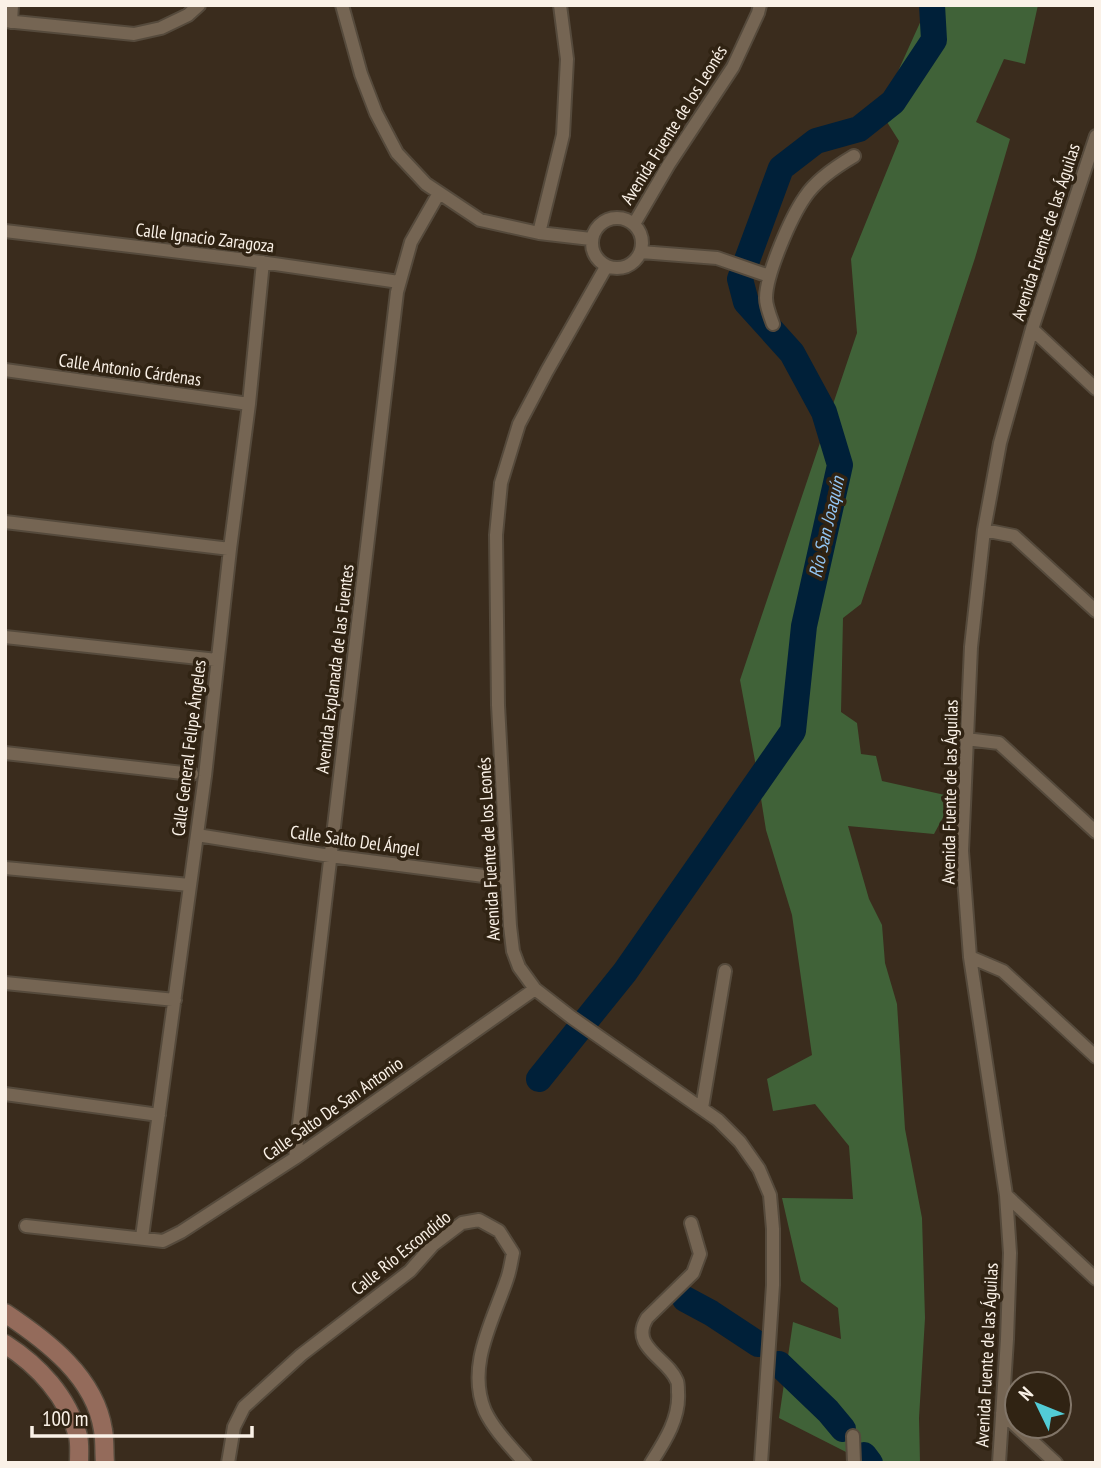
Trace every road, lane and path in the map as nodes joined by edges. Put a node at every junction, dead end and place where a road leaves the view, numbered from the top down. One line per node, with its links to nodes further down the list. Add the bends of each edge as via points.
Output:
1 (12, 5): 6 (street)
2 (199, 5): 6 (street, via 161,28 134,34)
3 (342, 5): 10 (street, via 376,113 397,153)
4 (560, 5): 13 (street, via 567,59 563,135)
5 (760, 5): 11 (street, Avenida Fuente de los Leonés, via 733,67)
6 (8, 21)
7 (1096, 136): 9 (street, Avenida Fuente de las Águilas)
8 (854, 156): 18 (street, via 835,166 805,197)
9 (1092, 165): 21 (street, Avenida Fuente de las Águilas)
10 (439, 193): 13 (street, via 480,220); 19 (street, Avenida Explanada de las Fuentes, via 411,242)
11 (634, 224): 14 (street, via 625,219 603,221); 15 (street, via 640,233)
12 (5, 231): 16 (street, Calle Ignacio Zaragoza)
13 (539, 233): 14 (street)
14 (591, 239): 17 (street, via 594,256)
15 (641, 252): 17 (street, via 630,265); 18 (street, via 717,258)
16 (263, 262): 19 (street, Calle Ignacio Zaragoza); 24 (street, Calle General Felipe Ángeles)
17 (606, 267): 38 (street, Avenida Fuente de los Leonés, via 519,424 501,483 496,535 498,705)
18 (769, 276): 20 (street, via 766,300)
19 (399, 282): 36 (street, Avenida Explanada de las Fuentes)
20 (773, 324)
21 (1032, 329): 23 (street); 26 (street, Avenida Fuente de las Águilas, via 1000,443)
22 (5, 370): 24 (street, Calle Antonio Cárdenas)
23 (1096, 389)
24 (249, 404): 27 (street, Calle General Felipe Ángeles)
25 (5, 522): 27 (street)
26 (984, 530): 28 (street, via 1014,536); 31 (street, Avenida Fuente de las Águilas)
27 (230, 549): 30 (street, Calle General Felipe Ángeles)
28 (1096, 611)
29 (5, 637): 30 (street)
30 (217, 660): 35 (street, Calle General Felipe Ángeles)
31 (966, 739): 34 (street, via 999,743); 40 (street, Avenida Fuente de las Águilas, via 962,851)
32 (5, 753): 33 (street)
33 (192, 774)
34 (1096, 832)
35 (197, 835): 36 (street, Calle Salto Del Ángel); 39 (street, Calle General Felipe Ángeles)
36 (330, 856): 38 (street, Calle Salto Del Ángel); 49 (street, Avenida Explanada de las Fuentes)
37 (5, 868): 39 (street)
38 (507, 879): 43 (street, Avenida Fuente de los Leonés, via 513,951)
39 (190, 885): 44 (street, Calle General Felipe Ángeles)
40 (970, 957): 45 (street, via 1003,971); 50 (street, Avenida Fuente de las Águilas)
41 (725, 971): 47 (street)
42 (5, 983): 44 (street)
43 (536, 989): 47 (street, Avenida Fuente de los Leonés); 49 (street, Calle Salto De San Antonio)
44 (175, 1000): 48 (street, Calle General Felipe Ángeles)
45 (1096, 1057)
46 (5, 1094): 48 (street)
47 (702, 1108): 59 (street, Avenida Fuente de los Leonés, via 740,1142 770,1195 773,1284)
48 (159, 1115): 53 (street, Calle General Felipe Ángeles)
49 (295, 1158): 53 (street, Calle Salto De San Antonio, via 181,1232 163,1241)
50 (1006, 1195): 54 (street); 57 (street, Avenida Fuente de las Águilas, via 1010,1253)
51 (691, 1223): 64 (street, via 700,1254 693,1273 643,1325 646,1346 678,1382 679,1405 672,1426)
52 (26, 1226): 53 (street, Calle Salto De San Antonio)
53 (142, 1237)
54 (1096, 1279)
55 (5, 1313): 61 (main road, via 55,1350 92,1394 103,1429)
56 (5, 1343): 60 (main road, via 30,1362 67,1405 79,1437)
57 (1002, 1413): 66 (street, Avenida Fuente de las Águilas); 67 (street)
58 (853, 1436): 65 (street)
59 (761, 1462)
60 (79, 1463)
61 (105, 1463)
62 (228, 1463): 63 (street, Calle Río Escondido, via 234,1427 244,1407 301,1354 410,1271 433,1245 462,1223 479,1220 499,1231 513,1253 482,1346 478,1382 485,1410)
63 (525, 1463)
64 (651, 1463)
65 (854, 1463)
66 (999, 1463)
67 (1056, 1463)

